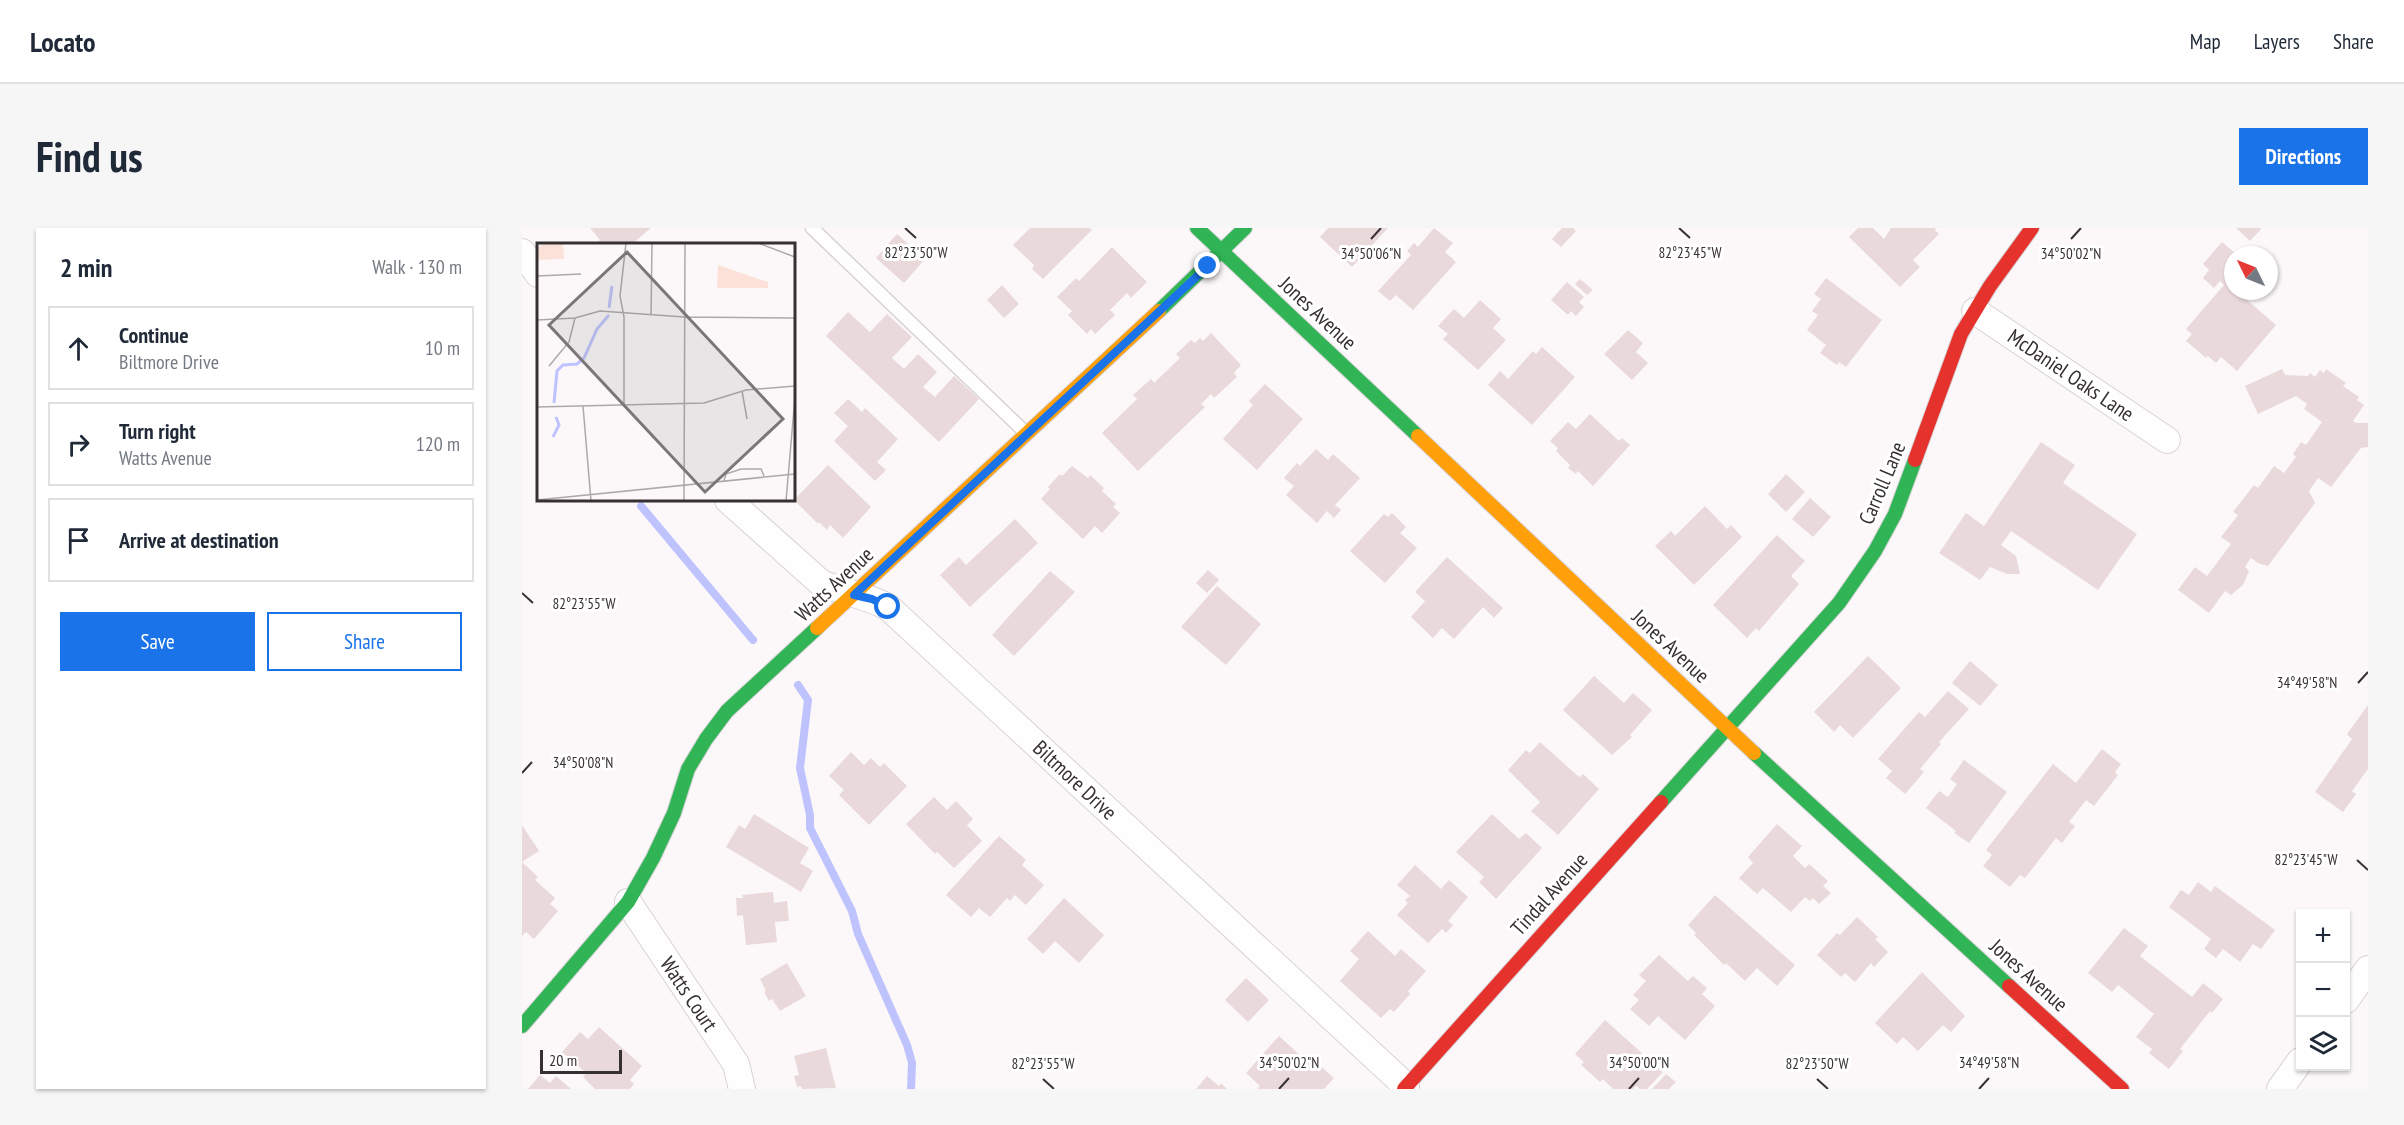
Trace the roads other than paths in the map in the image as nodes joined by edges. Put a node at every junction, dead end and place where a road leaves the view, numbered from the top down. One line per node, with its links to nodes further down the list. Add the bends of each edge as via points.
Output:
1 (812, 228): 9 (lane)
2 (1197, 228): 6 (street, Jones Avenue)
3 (1245, 228): 6 (street, Watts Avenue)
4 (2032, 228): 8 (street, Carroll Lane)
5 (522, 252): 7 (street)
6 (1222, 252): 9 (street, Watts Avenue); 13 (street, Jones Avenue)
7 (537, 272)
8 (1975, 310): 10 (street, McDaniel Oaks Lane); 13 (street, Carroll Lane, via 1961,334 1895,514 1875,551 1839,603)
9 (1027, 434): 12 (street, Watts Avenue)
10 (2167, 440)
11 (729, 501): 12 (street, Biltmore Drive, via 820,583)
12 (854, 595): 14 (street, Watts Avenue, via 727,711 706,739 688,769 674,813 653,858); 19 (street, Biltmore Drive, via 888,607)
13 (1726, 727): 19 (street, Tindal Avenue); 21 (street, Jones Avenue)
14 (628, 902): 17 (street, Watts Avenue); 20 (street, Watts Court, via 736,1064)
15 (2368, 969): 16 (street)
16 (2350, 994)
17 (522, 1026)
18 (2296, 1068): 22 (street)
19 (1405, 1088)
20 (742, 1089)
21 (2122, 1089)
22 (2280, 1089)

